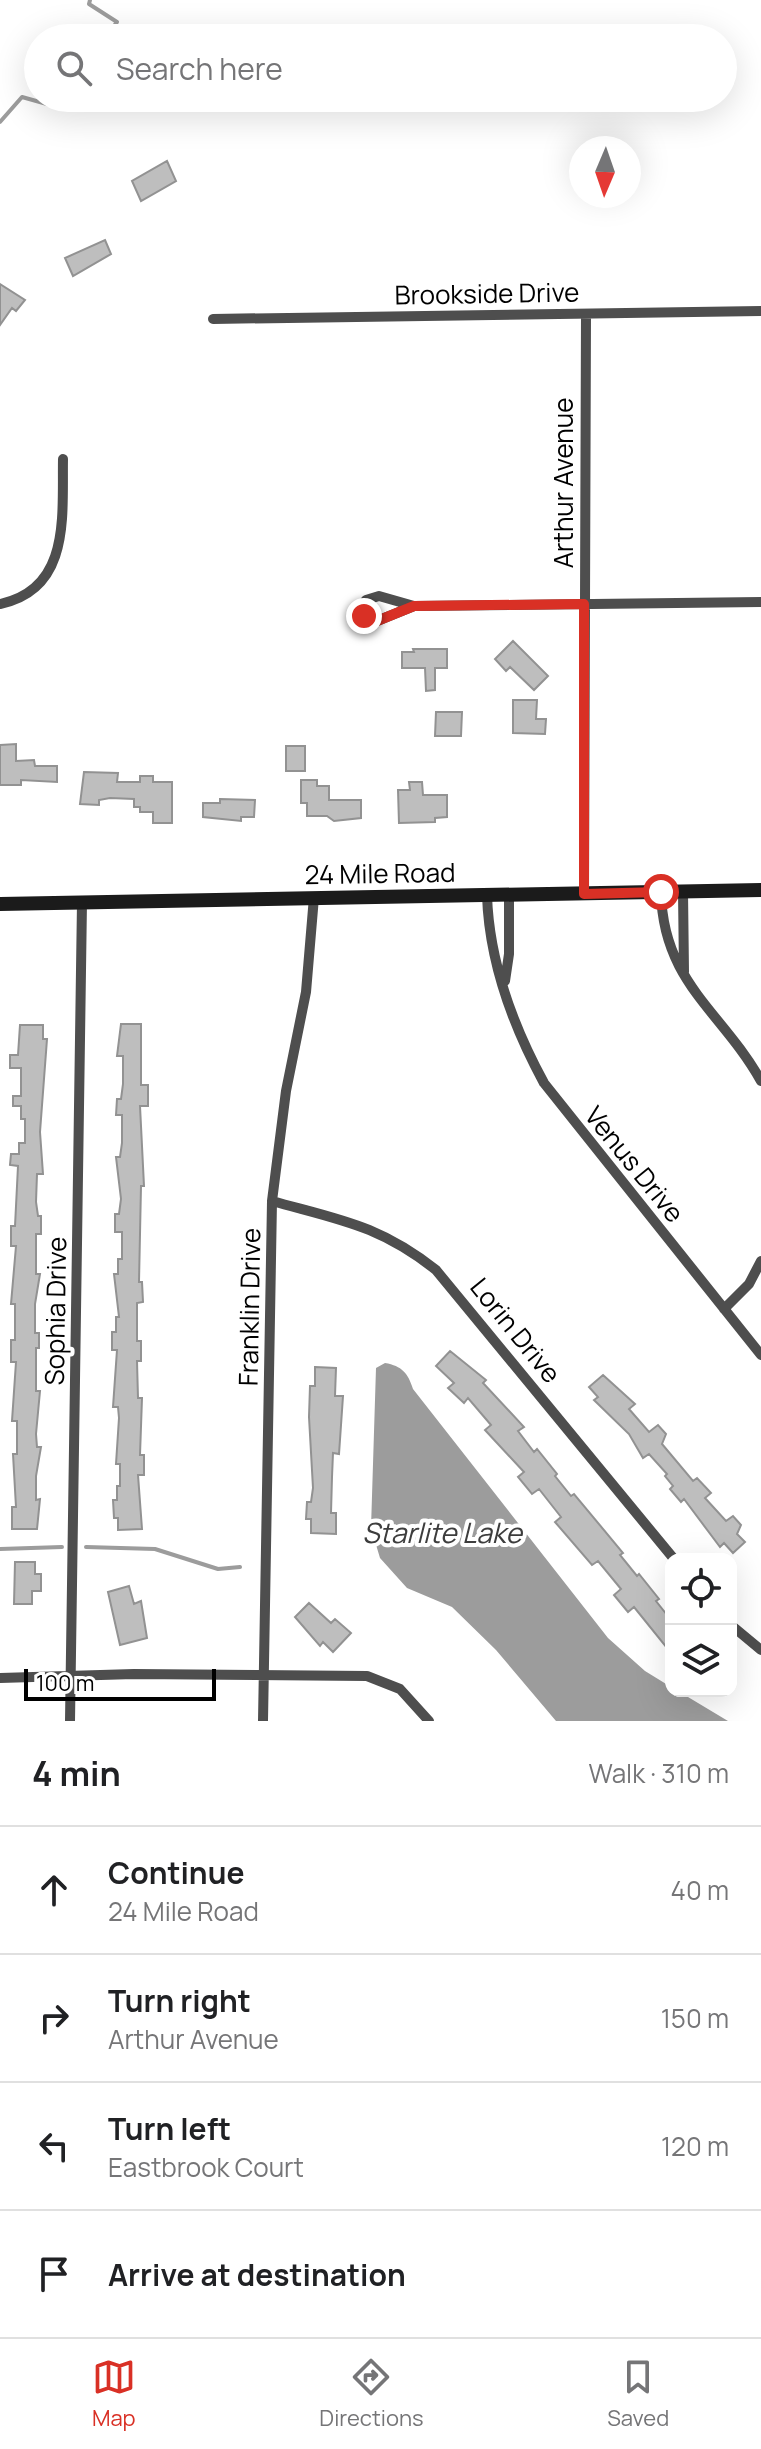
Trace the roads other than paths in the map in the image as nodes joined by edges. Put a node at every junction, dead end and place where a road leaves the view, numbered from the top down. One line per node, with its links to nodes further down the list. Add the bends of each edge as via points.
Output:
1 (761, 311): 2 (street, Brookside Drive)
2 (586, 314): 3 (street, Brookside Drive); 7 (street, Arthur Avenue)
3 (213, 319)
4 (63, 459): 6 (street, via 62,535 55,560 35,588)
5 (761, 602): 7 (street)
6 (0, 604)
7 (584, 604): 8 (street); 13 (street, Arthur Avenue)
8 (414, 606)
9 (761, 890): 11 (street, 24 Mile Road)
10 (661, 892): 11 (street, 24 Mile Road); 13 (street, 24 Mile Road); 18 (street, via 667,942)
11 (683, 892): 18 (street)
12 (509, 894): 13 (street, 24 Mile Road); 14 (street, 24 Mile Road); 19 (street, Venus Drive)
13 (584, 894)
14 (487, 895): 15 (street, 24 Mile Road); 19 (street, Venus Drive, via 493,955)
15 (314, 897): 16 (street, 24 Mile Road); 21 (street, Franklin Drive, via 306,992)
16 (82, 902): 17 (street, 24 Mile Road); 29 (street, Sophia Drive)
17 (0, 904)
18 (684, 974): 20 (street)
19 (505, 983): 23 (street, Venus Drive, via 519,1031 544,1083)
20 (761, 1081)
21 (272, 1201): 25 (street, Lorin Drive, via 373,1229 436,1270); 28 (street, Franklin Drive)
22 (761, 1261): 23 (street, via 749,1284)
23 (724, 1309): 24 (street, Venus Drive)
24 (761, 1355)
25 (669, 1553)
26 (737, 1630): 27 (street)
27 (761, 1650)
28 (263, 1673): 29 (street); 32 (street, Franklin Drive); 33 (street, via 367,1676 400,1689)
29 (71, 1676): 30 (street); 31 (street, Sophia Drive)
30 (0, 1678)
31 (70, 1721)
32 (263, 1721)
33 (429, 1721)

